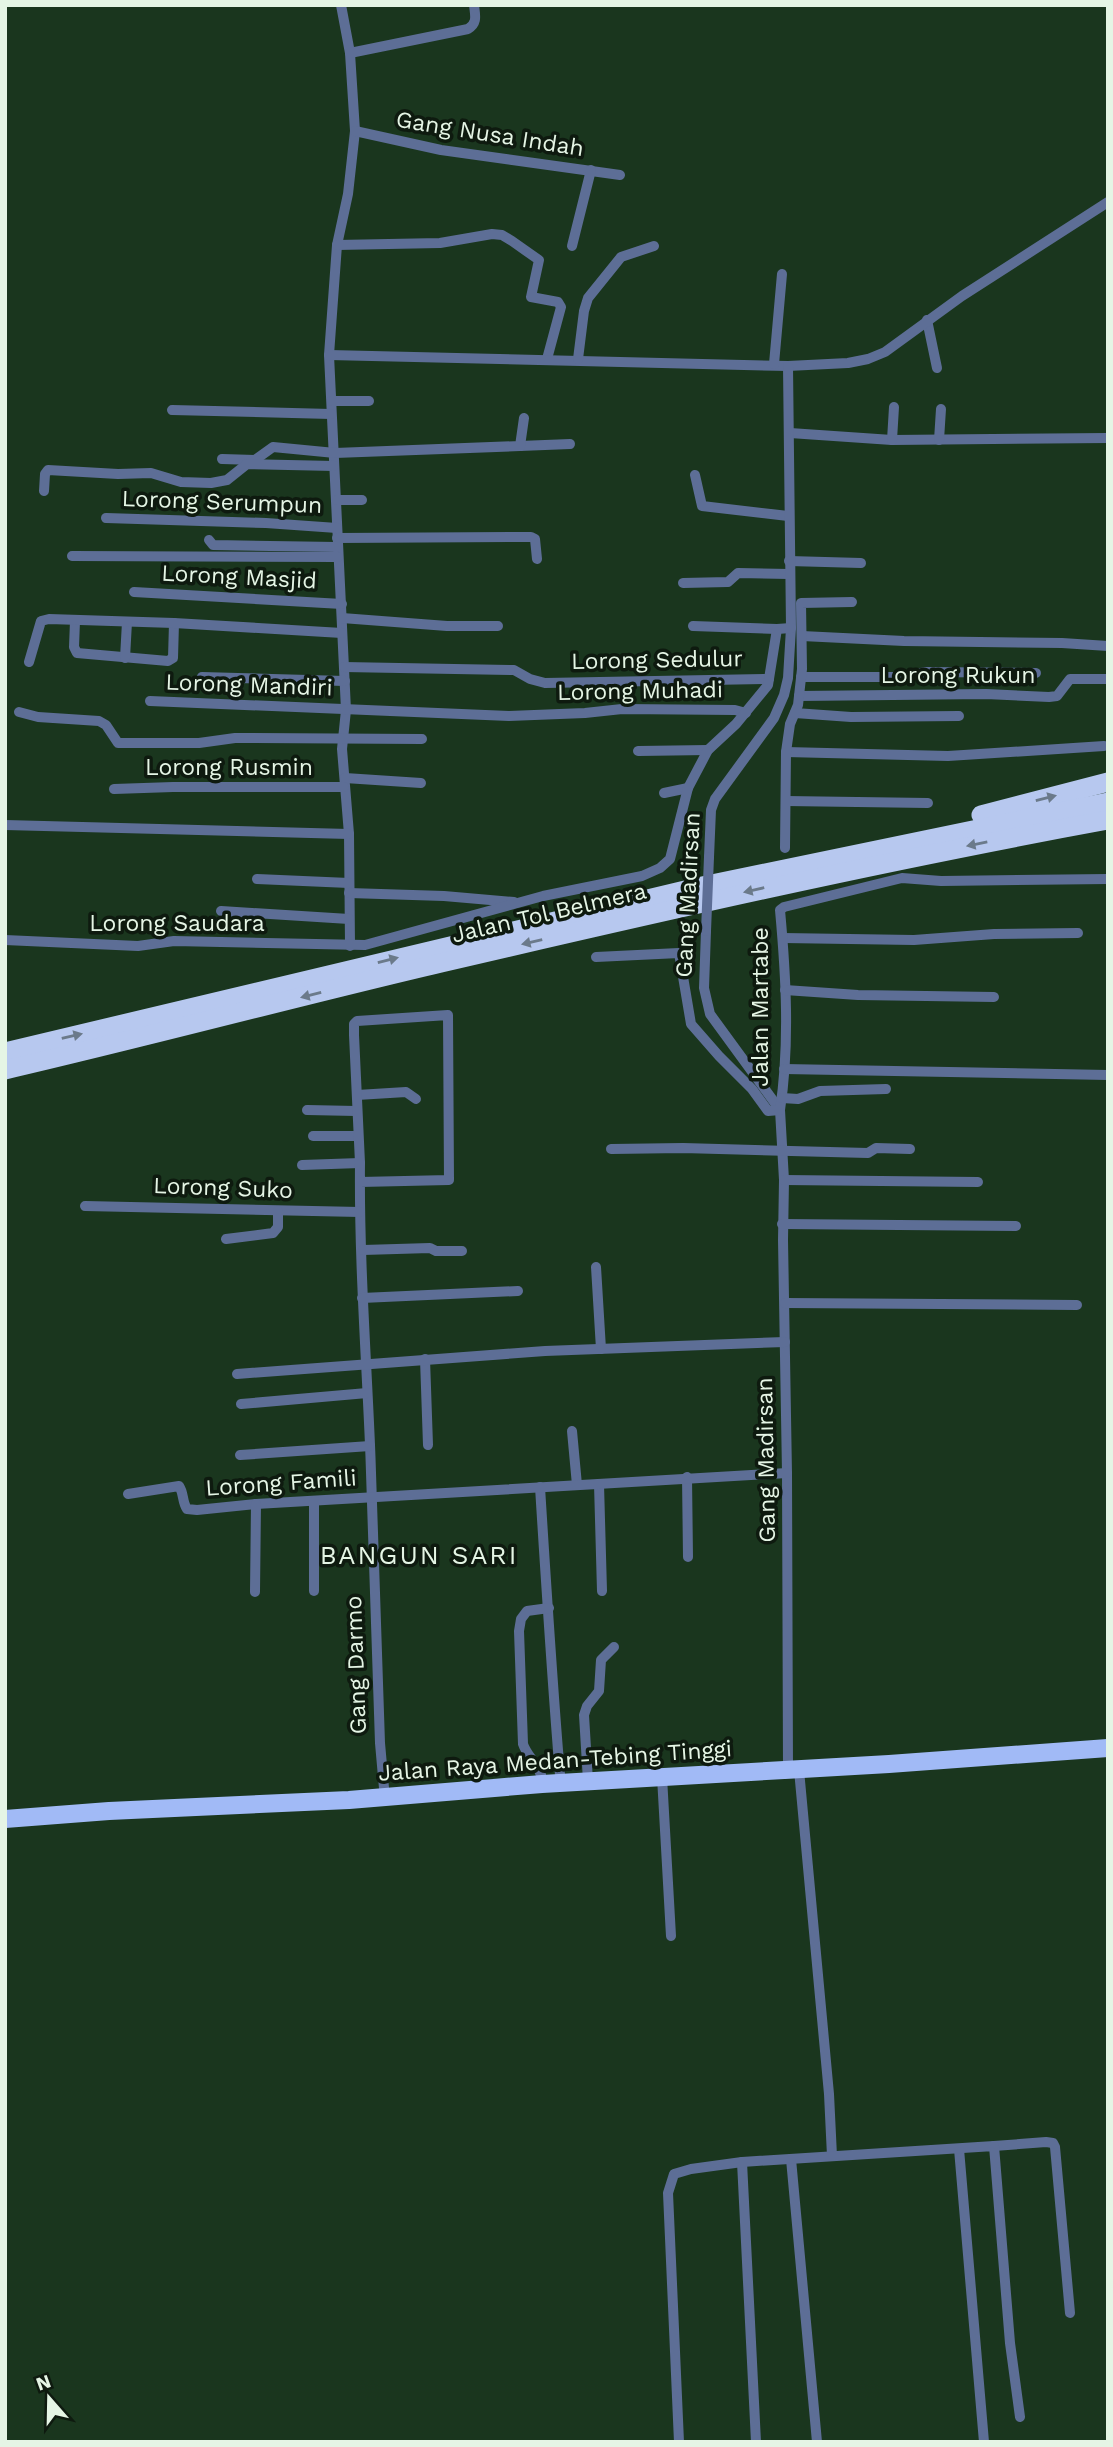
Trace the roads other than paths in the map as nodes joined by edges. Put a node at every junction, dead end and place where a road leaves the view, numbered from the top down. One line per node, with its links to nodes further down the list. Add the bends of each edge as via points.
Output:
1 (341, 5): 3 (street)
2 (474, 5): 3 (street, via 475,21 468,29)
3 (350, 53): 4 (street)
4 (355, 131): 5 (street, Gang Nusa Indah, via 441,150); 8 (street)
5 (591, 170): 6 (street, Gang Nusa Indah); 9 (street)
6 (620, 175)
7 (1108, 202): 12 (street)
8 (337, 246): 13 (street); 14 (street, via 440,243 502,235 539,260 531,298 560,304)
9 (572, 246)
10 (654, 246): 15 (street, via 621,257 588,298)
11 (782, 274): 16 (street)
12 (927, 320): 17 (street, via 885,352 868,359); 18 (street)
13 (329, 355): 14 (street); 19 (street)
14 (547, 359): 15 (street)
15 (578, 359): 16 (street)
16 (774, 364): 17 (street)
17 (788, 366): 26 (street, Gang Madirsan)
18 (937, 368)
19 (332, 401): 20 (street); 24 (street)
20 (369, 401)
21 (894, 407): 28 (street)
22 (940, 409): 29 (street)
23 (172, 410): 24 (street)
24 (331, 414): 32 (street)
25 (524, 418): 31 (street)
26 (790, 433): 28 (street); 39 (street, Gang Madirsan)
27 (1108, 438): 29 (street)
28 (892, 440): 29 (street)
29 (939, 440)
30 (570, 444): 31 (street)
31 (520, 446): 32 (street)
32 (335, 453): 33 (street, via 273,447 255,460); 34 (street)
33 (222, 459)
34 (334, 466): 36 (street, via 247,464 227,480 211,483 181,482 151,473 48,470); 37 (street)
35 (695, 475): 39 (street, via 702,506)
36 (44, 491)
37 (337, 500): 38 (street); 42 (street)
38 (362, 500)
39 (788, 516): 45 (street, Gang Madirsan)
40 (106, 518): 42 (street, Lorong Serumpun, via 266,523)
41 (209, 540): 42 (street, via 213,545)
42 (337, 542): 43 (street); 44 (street, via 531,537); 52 (street)
43 (72, 556)
44 (537, 559)
45 (789, 561): 46 (street); 47 (street, Gang Madirsan)
46 (862, 563)
47 (789, 574): 48 (street, via 738,573 728,582); 50 (street, Gang Madirsan)
48 (683, 583)
49 (134, 592): 52 (street, Lorong Masjid)
50 (795, 602): 51 (street); 59 (street, Gang Madirsan); 62 (street)
51 (852, 602)
52 (342, 604): 53 (street)
53 (342, 618): 57 (street); 61 (street)
54 (75, 621): 55 (street); 64 (street, via 77,653); 65 (street, via 41,621)
55 (127, 622): 56 (street); 64 (street)
56 (174, 623): 61 (street); 64 (street, via 172,660)
57 (498, 626)
58 (693, 626): 60 (street)
59 (791, 628): 60 (street); 121 (street, Gang Madirsan, bridge, via 789,678 774,718 710,810 704,988 710,1014)
60 (778, 629): 70 (street)
61 (342, 633): 66 (street)
62 (802, 636): 63 (street); 69 (street)
63 (1108, 646)
64 (125, 657)
65 (29, 663)
66 (344, 667): 70 (street, Lorong Sedulur, via 514,670 545,683); 72 (street)
67 (1036, 673): 69 (street)
68 (202, 677): 72 (street)
69 (801, 677): 73 (street)
70 (769, 679): 77 (street)
71 (1108, 679): 73 (street, Lorong Rukun, via 1070,680 1057,696 1049,697)
72 (345, 681): 75 (street)
73 (799, 696): 78 (street)
74 (150, 701): 75 (street, Lorong Mandiri)
75 (346, 710): 79 (street, Lorong Mandiri); 81 (street)
76 (19, 712): 81 (street, via 99,721 118,743)
77 (746, 713): 79 (street, Lorong Muhadi, via 622,709); 84 (street)
78 (795, 713): 80 (street); 86 (street)
79 (535, 715)
80 (959, 716)
81 (343, 739): 82 (street); 88 (street)
82 (422, 739)
83 (1104, 746): 86 (street, via 948,756)
84 (708, 750): 85 (street); 90 (street)
85 (638, 751)
86 (786, 752): 93 (street)
87 (1108, 782): 100 (highway, one-way to 87, via 923,829)
88 (344, 783): 89 (street, Lorong Rusmin); 91 (street, Lorong Rusmin); 98 (street)
89 (421, 783)
90 (688, 788): 92 (street); 104 (street, via 670,859 660,869)
91 (114, 789)
92 (664, 793)
93 (786, 801): 95 (street); 99 (street)
94 (1108, 802): 100 (highway)
95 (928, 803)
96 (1108, 820): 116 (highway, Jalan Tol Belmera, one-way to 116, via 733,895)
97 (5, 825): 98 (street)
98 (349, 835): 103 (street)
99 (785, 848)
100 (863, 850): 114 (highway, Jalan Tol Belmera, one-way to 100)
101 (257, 878): 103 (street)
102 (1108, 879): 108 (street, Jalan Martabe, via 902,878 784,907 780,910)
103 (349, 888): 104 (street); 106 (street)
104 (519, 902): 110 (street, Lorong Saudara)
105 (221, 911): 106 (street)
106 (349, 919): 110 (street)
107 (1079, 933): 108 (street, via 914,940)
108 (783, 938): 112 (street, Jalan Martabe)
109 (5, 940): 110 (street, Lorong Saudara, via 138,946 174,941)
110 (350, 946)
111 (596, 957): 121 (street, Jalan Martabe, via 679,953 691,1024 768,1111)
112 (785, 990): 113 (street); 115 (street, Jalan Martabe)
113 (994, 997)
114 (5, 1052)
115 (784, 1069): 117 (street); 121 (street, Jalan Martabe)
116 (5, 1070)
117 (1108, 1075)
118 (886, 1089): 121 (street, via 820,1091)
119 (357, 1095): 120 (street, via 406,1092); 123 (street, Gang Darmo); 132 (street, Gang Darmo, via 357,1021 448,1015 449,1180)
120 (416, 1099)
121 (781, 1104): 128 (street, Gang Madirsan)
122 (307, 1110): 123 (street)
123 (356, 1111): 125 (street, Gang Darmo)
124 (313, 1136): 125 (street)
125 (358, 1136): 129 (street, Gang Darmo)
126 (611, 1149): 128 (street)
127 (910, 1149): 128 (street)
128 (782, 1151): 131 (street, Gang Madirsan)
129 (360, 1163): 130 (street); 132 (street, Gang Darmo)
130 (302, 1164)
131 (783, 1180): 133 (street); 137 (street, Gang Madirsan)
132 (360, 1182): 136 (street, Gang Darmo)
133 (978, 1182)
134 (85, 1206): 135 (street, Lorong Suko)
135 (278, 1211): 136 (street, Lorong Suko); 139 (street, via 278,1227 273,1233)
136 (360, 1212): 140 (street, Gang Darmo)
137 (782, 1224): 138 (street); 145 (street, Gang Madirsan)
138 (1016, 1226)
139 (226, 1239)
140 (363, 1250): 141 (street); 144 (street, Gang Darmo)
141 (462, 1251)
142 (596, 1266): 148 (street)
143 (518, 1292): 144 (street)
144 (362, 1298): 150 (street, Gang Darmo)
145 (785, 1303): 146 (street); 147 (street, Gang Madirsan)
146 (1077, 1305)
147 (785, 1342): 148 (street); 158 (street, Gang Madirsan)
148 (601, 1349): 149 (street)
149 (425, 1359): 150 (street); 155 (street)
150 (366, 1363): 151 (street); 152 (street, Gang Darmo)
151 (237, 1374)
152 (367, 1393): 153 (street); 156 (street, Gang Darmo)
153 (241, 1404)
154 (572, 1431): 161 (street)
155 (428, 1445)
156 (370, 1446): 157 (street); 164 (street, Gang Darmo)
157 (240, 1455)
158 (787, 1473): 159 (street, Lorong Famili); 175 (street, Gang Madirsan)
159 (687, 1477): 160 (street, Lorong Famili); 167 (street)
160 (599, 1484): 161 (street, Lorong Famili); 169 (street)
161 (577, 1485): 162 (street, Lorong Famili)
162 (540, 1487): 164 (street, Lorong Famili); 171 (street)
163 (128, 1494): 166 (street, Lorong Famili, via 179,1486 187,1509)
164 (372, 1498): 165 (street, Lorong Famili); 180 (street, Gang Darmo)
165 (314, 1501): 166 (street, Lorong Famili); 168 (street)
166 (256, 1504): 170 (street)
167 (688, 1557)
168 (314, 1591)
169 (602, 1591)
170 (255, 1592)
171 (549, 1608): 176 (street, via 527,1611 519,1631 523,1744); 177 (street)
172 (614, 1647): 178 (street, via 601,1660 599,1691 584,1715)
173 (1108, 1738): 175 (highway, Jalan Raya Medan-Tebing Tinggi)
174 (1108, 1748): 175 (highway, Jalan Raya Medan-Tebing Tinggi)
175 (791, 1767): 178 (highway, Jalan Raya Medan-Tebing Tinggi); 179 (highway, Jalan Raya Medan-Tebing Tinggi); 186 (street, Gang Madirsan, via 828,2081)
176 (541, 1775): 177 (highway, Jalan Raya Medan-Tebing Tinggi); 180 (highway, Jalan Raya Medan-Tebing Tinggi)
177 (560, 1775): 178 (highway, Jalan Raya Medan-Tebing Tinggi)
178 (587, 1777): 179 (highway, Jalan Raya Medan-Tebing Tinggi); 182 (highway, Jalan Raya Medan-Tebing Tinggi, via 336,1801)
179 (662, 1777): 183 (street)
180 (384, 1788): 181 (highway, Jalan Raya Medan-Tebing Tinggi)
181 (5, 1808)
182 (5, 1819)
183 (671, 1936)
184 (994, 2146): 185 (street); 189 (street, via 1046,2142 1055,2147); 190 (street)
185 (959, 2149): 186 (street); 194 (street)
186 (832, 2156): 187 (street)
187 (791, 2159): 188 (street); 193 (street)
188 (742, 2162): 191 (street, via 691,2169 674,2174 670,2182); 192 (street)
189 (1070, 2313)
190 (1020, 2417)
191 (679, 2442)
192 (756, 2442)
193 (817, 2442)
194 (984, 2442)

